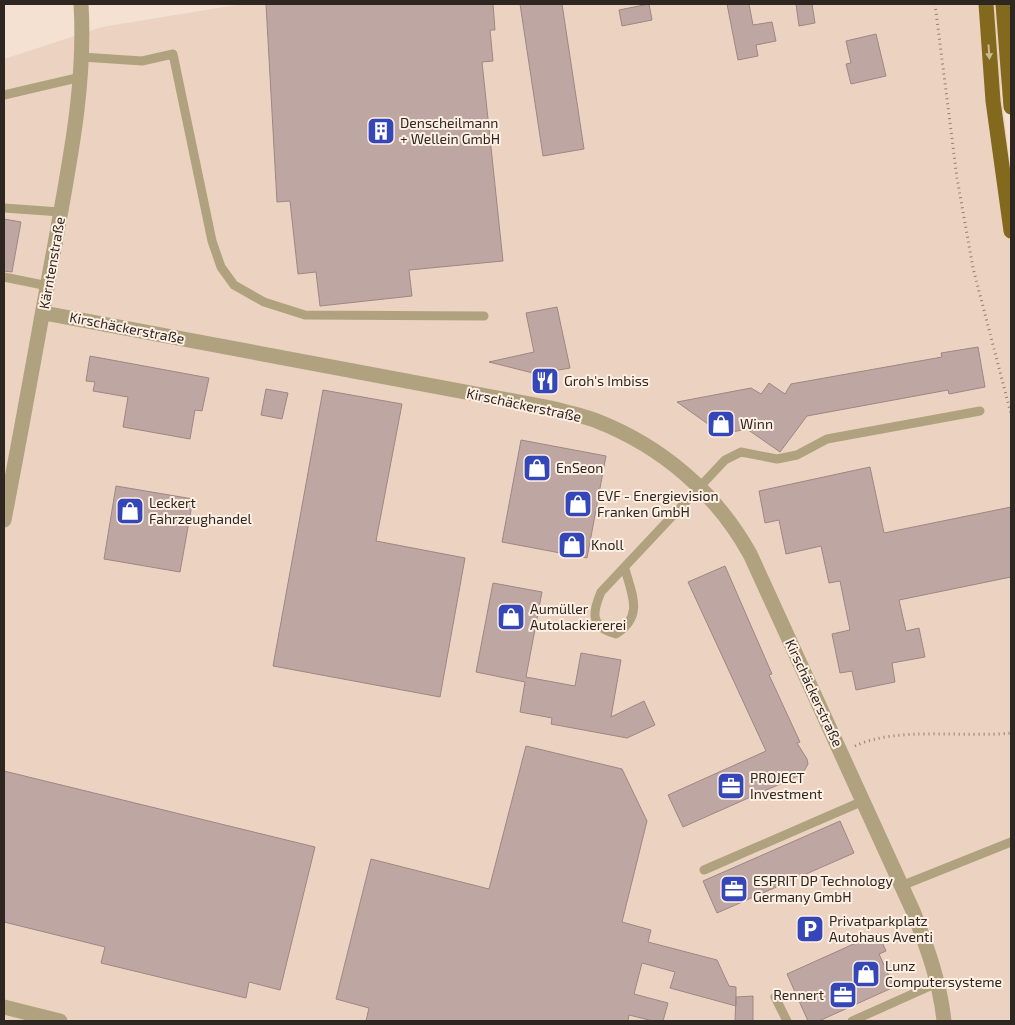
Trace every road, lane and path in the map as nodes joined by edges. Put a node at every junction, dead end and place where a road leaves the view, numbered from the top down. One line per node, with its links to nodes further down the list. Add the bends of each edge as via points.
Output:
1 (81, 4): 5 (street, Kärntenstraße)
2 (935, 4): 17 (path, via 957,178 973,268)
3 (986, 4): 11 (main road, one-way to 11, via 993,101)
4 (1003, 4): 8 (main road)
5 (82, 56): 6 (street, Kärntenstraße); 15 (lane, via 142,61 173,54 212,241 221,267 234,285 264,302 305,315)
6 (81, 77): 7 (lane); 10 (street, Kärntenstraße)
7 (4, 95)
8 (1011, 107)
9 (4, 208): 10 (lane)
10 (60, 212): 13 (street, Kärntenstraße)
11 (1011, 231)
12 (4, 277): 13 (lane)
13 (48, 286): 14 (street, Kärntenstraße)
14 (44, 313): 18 (street, Kirschäckerstraße, via 546,407 622,432 678,466); 19 (street, Kärntenstraße)
15 (484, 316)
16 (980, 411): 18 (lane, via 827,439 797,455 777,459 741,452 725,460)
17 (1011, 414)
18 (699, 485): 20 (lane); 22 (street, Kirschäckerstraße, via 750,554)
19 (4, 520)
20 (625, 569): 20 (lane, via 602,592 594,608 596,622 603,630 616,634 632,619 634,606)
21 (1011, 733): 22 (path, via 870,739)
22 (841, 753): 23 (street, Kirschäckerstraße)
23 (863, 801): 25 (lane); 26 (street, Kirschäckerstraße)
24 (1011, 842): 26 (lane)
25 (704, 870)
26 (901, 886): 27 (street, Kirschäckerstraße, via 930,954)
27 (937, 982): 32 (lane); 33 (street, Kirschäckerstraße)
28 (776, 997): 31 (lane)
29 (4, 1007): 30 (street)
30 (60, 1021)
31 (787, 1021)
32 (852, 1021)
33 (944, 1021)

